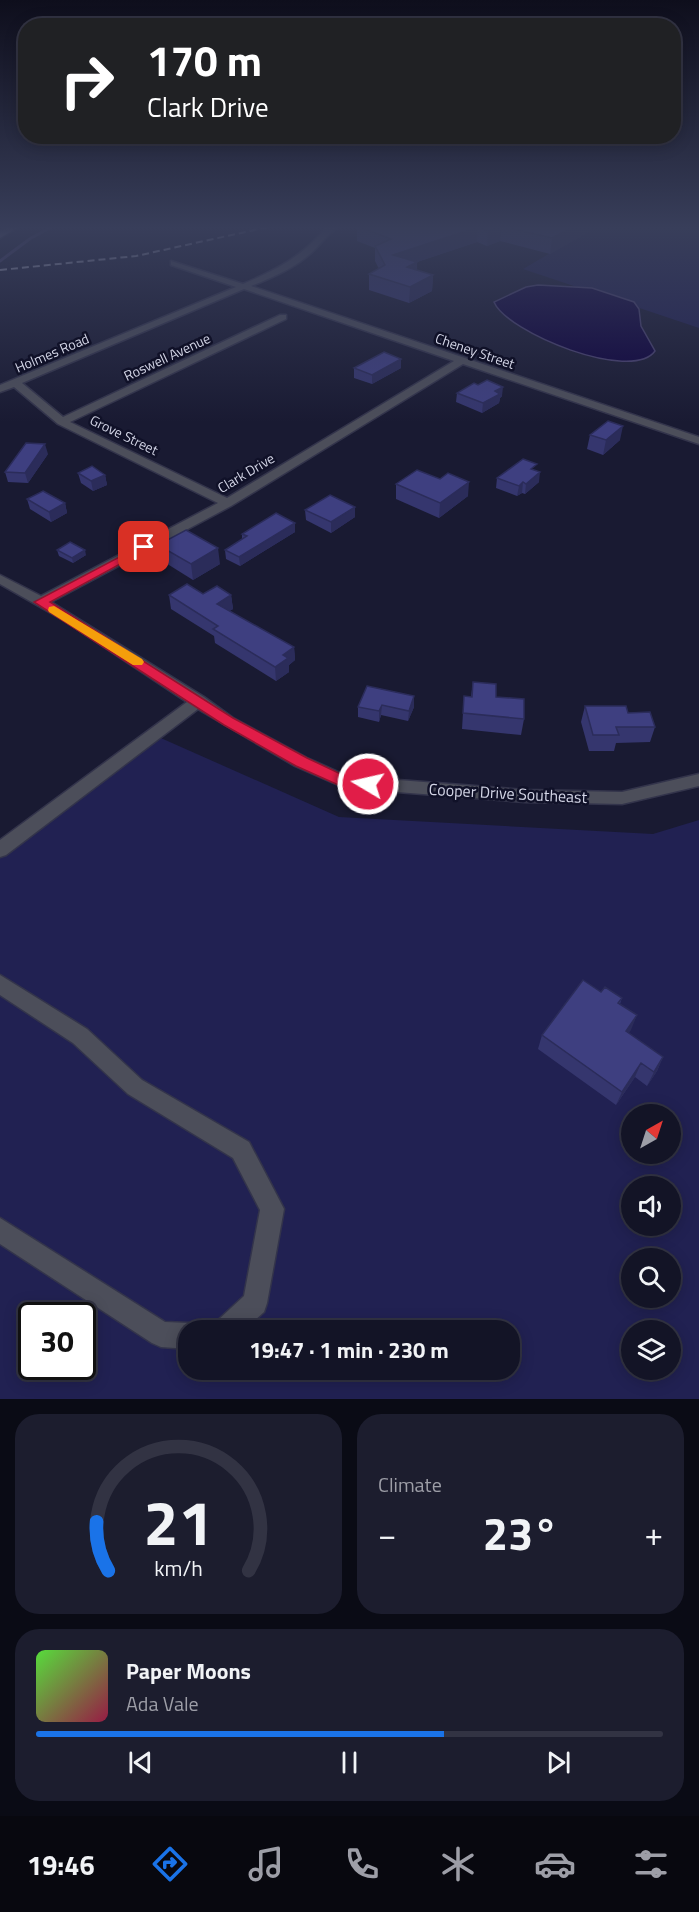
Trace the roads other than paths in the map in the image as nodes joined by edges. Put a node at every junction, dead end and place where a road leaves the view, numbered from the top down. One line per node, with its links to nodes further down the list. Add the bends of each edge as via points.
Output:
1 (227, 292): 5 (street, Holmes Road)
2 (260, 292): 4 (street, Cheney Street)
3 (283, 317): 7 (street, Roswell Avenue)
4 (461, 361): 8 (street, Cheney Street); 9 (street, Clark Drive)
5 (16, 383): 6 (street, Holmes Road); 7 (street, Grove Street)
6 (0, 389)
7 (62, 422): 9 (street, Grove Street)
8 (699, 441)
9 (227, 503): 11 (street, Clark Drive)
10 (0, 579): 11 (street, Cooper Drive Southeast)
11 (40, 602): 12 (street, Cooper Drive Southeast)
12 (199, 701): 13 (street, Cooper Drive Southeast, via 228,722 345,782 525,796 622,798); 14 (street)
13 (699, 780)
14 (0, 850)
15 (0, 984): 17 (street, via 80,1036 135,1087 241,1149 272,1209 255,1303)
16 (0, 1230): 18 (street, via 161,1334)
17 (237, 1320)
18 (178, 1335)

